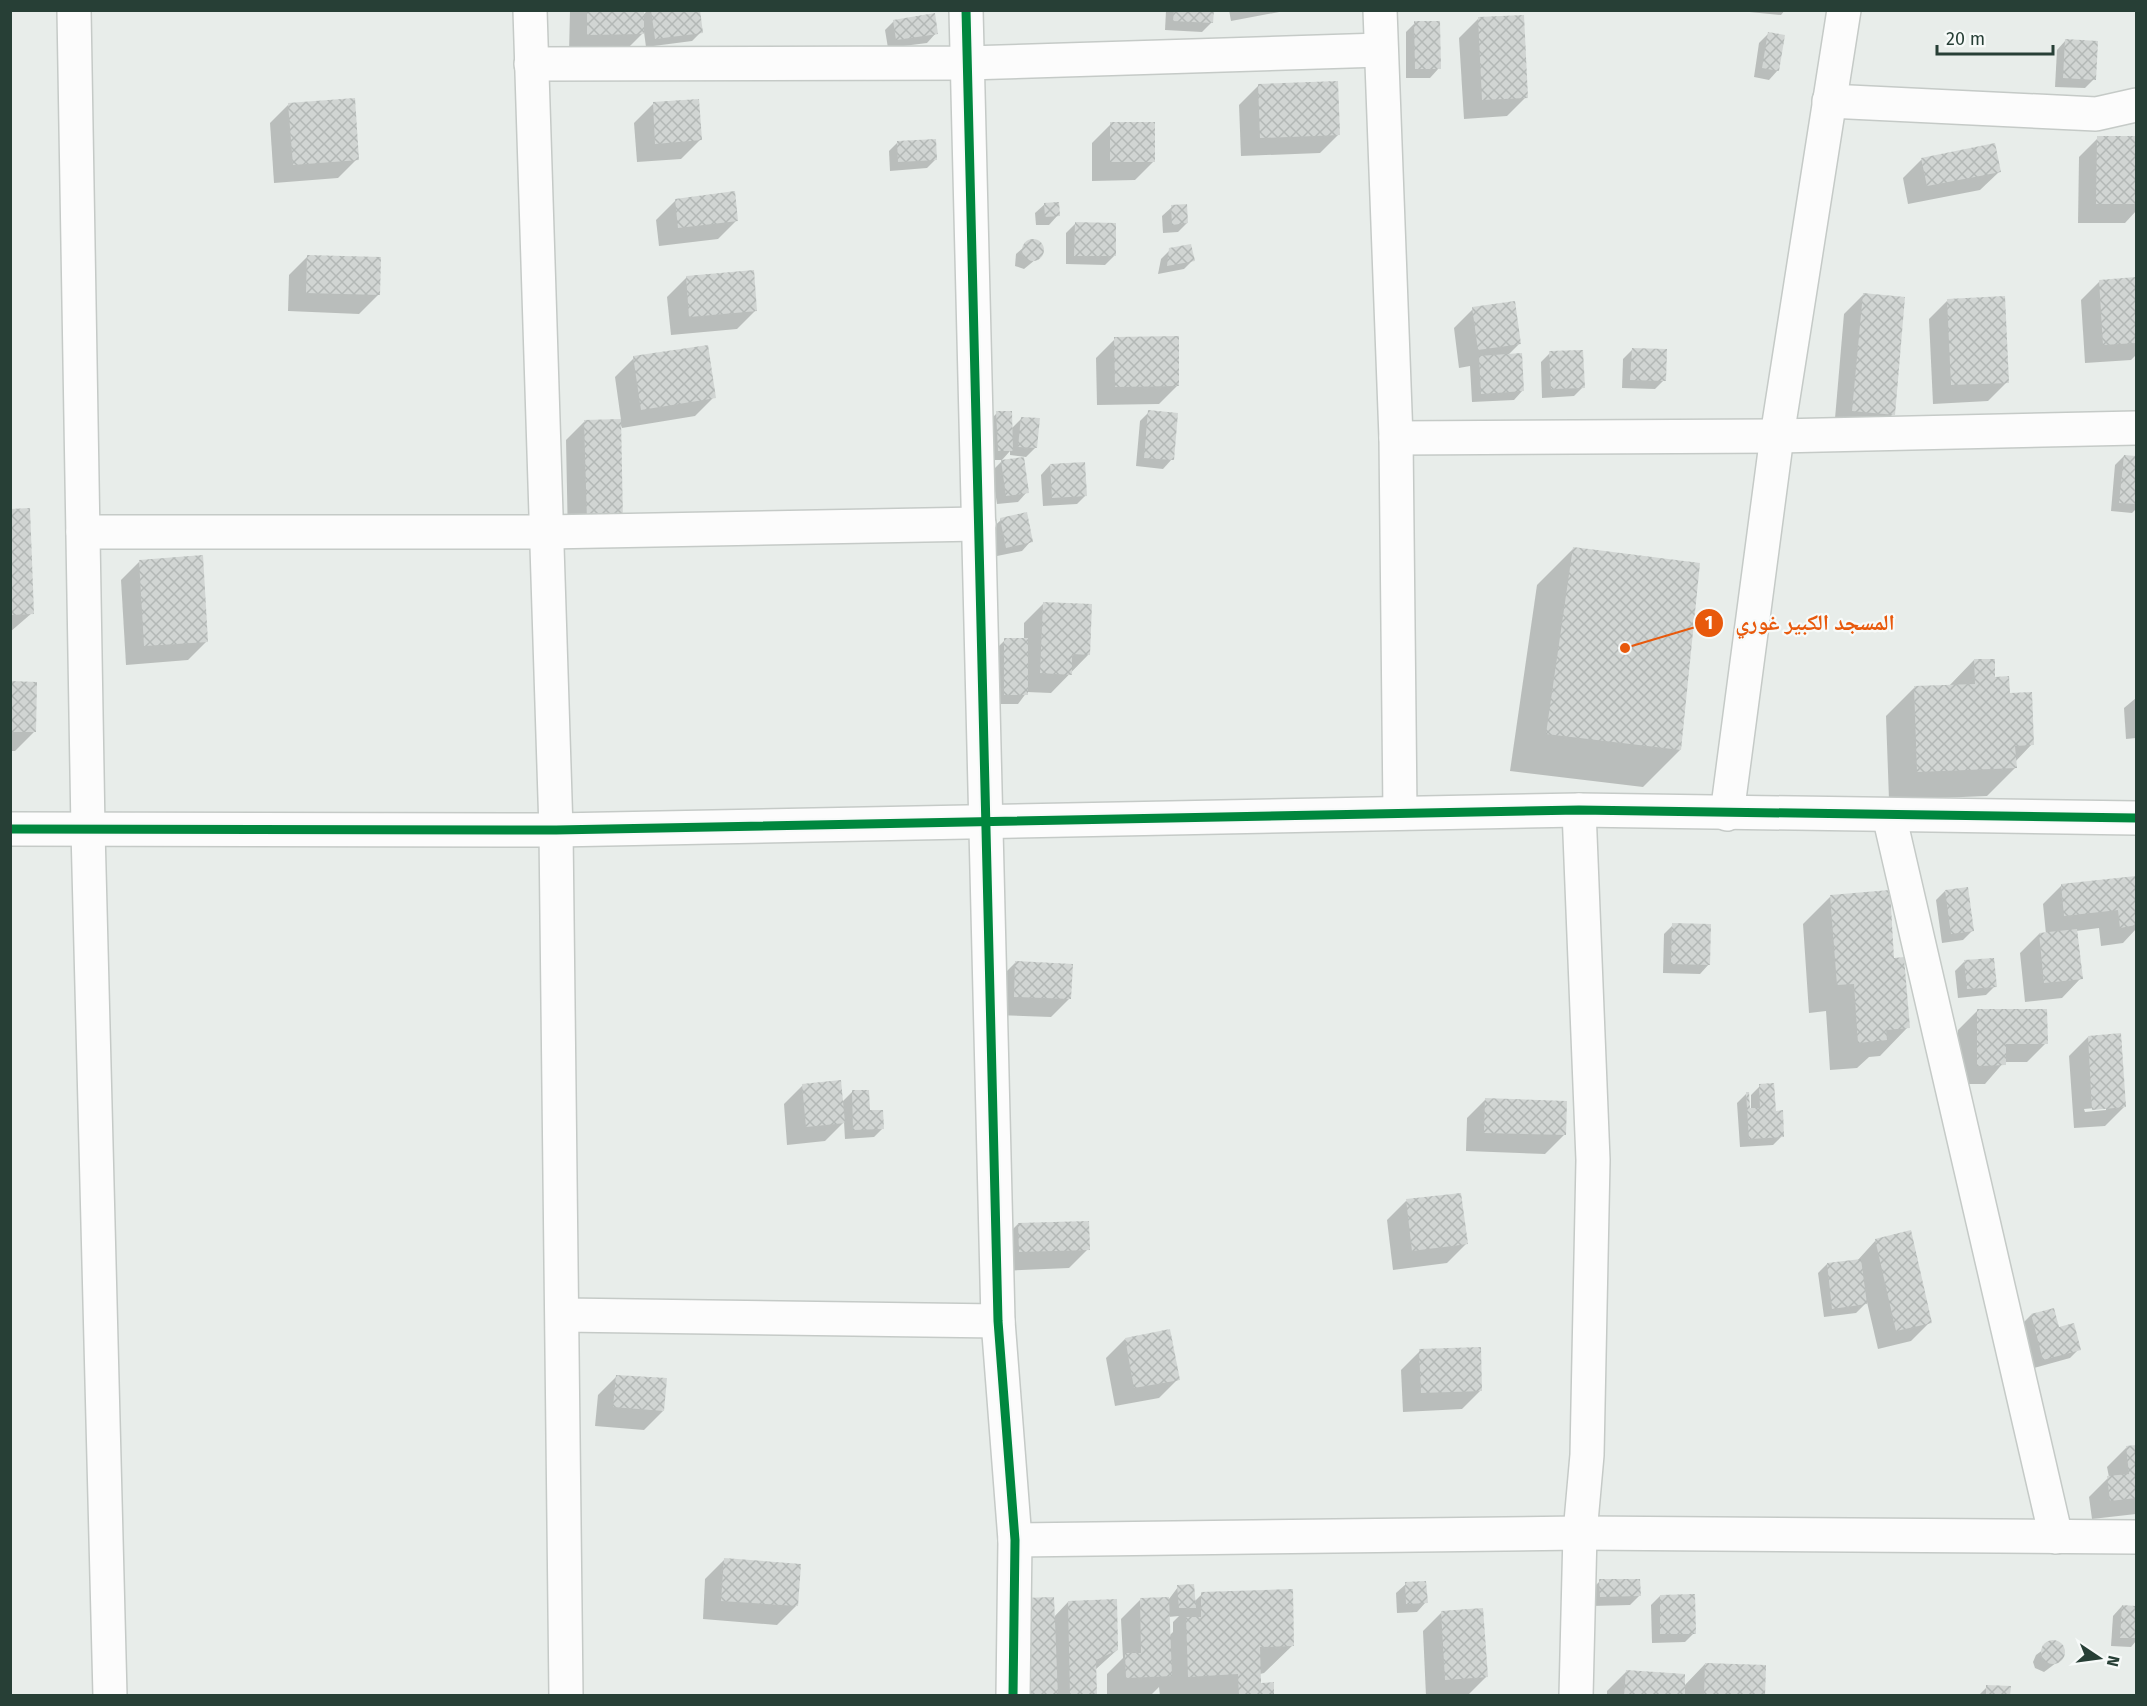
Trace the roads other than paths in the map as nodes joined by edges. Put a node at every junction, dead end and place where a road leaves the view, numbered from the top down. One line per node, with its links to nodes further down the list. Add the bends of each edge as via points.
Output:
1 (74, 10): 15 (street)
2 (530, 10): 8 (street)
3 (966, 10): 7 (street)
4 (1380, 10): 6 (street)
5 (1844, 10): 9 (street)
6 (1381, 50): 7 (street); 13 (street)
7 (967, 63): 8 (street); 14 (street)
8 (531, 64): 16 (street)
9 (1829, 100): 10 (street, via 2096,114); 12 (street)
10 (2136, 105)
11 (2136, 428): 12 (street)
12 (1777, 436): 13 (street); 19 (street)
13 (1396, 438): 18 (street)
14 (979, 524): 16 (street); 22 (street)
15 (83, 532): 16 (street); 24 (street)
16 (546, 532): 25 (street)
17 (1579, 810): 18 (street); 19 (street); 28 (street, via 1593,1160 1587,1455)
18 (1400, 812): 22 (street)
19 (1727, 814): 20 (street)
20 (1889, 815): 21 (street); 29 (street)
21 (2136, 818)
22 (986, 821): 25 (street); 27 (street)
23 (10, 830): 24 (street)
24 (88, 830): 25 (street); 32 (street)
25 (556, 830): 26 (street)
26 (563, 1315): 27 (street); 33 (street)
27 (998, 1321): 31 (street)
28 (1580, 1533): 29 (street); 31 (street); 35 (street)
29 (2056, 1537): 30 (street)
30 (2136, 1537)
31 (1015, 1540): 34 (street)
32 (110, 1695)
33 (567, 1695)
34 (1013, 1695)
35 (1576, 1695)

